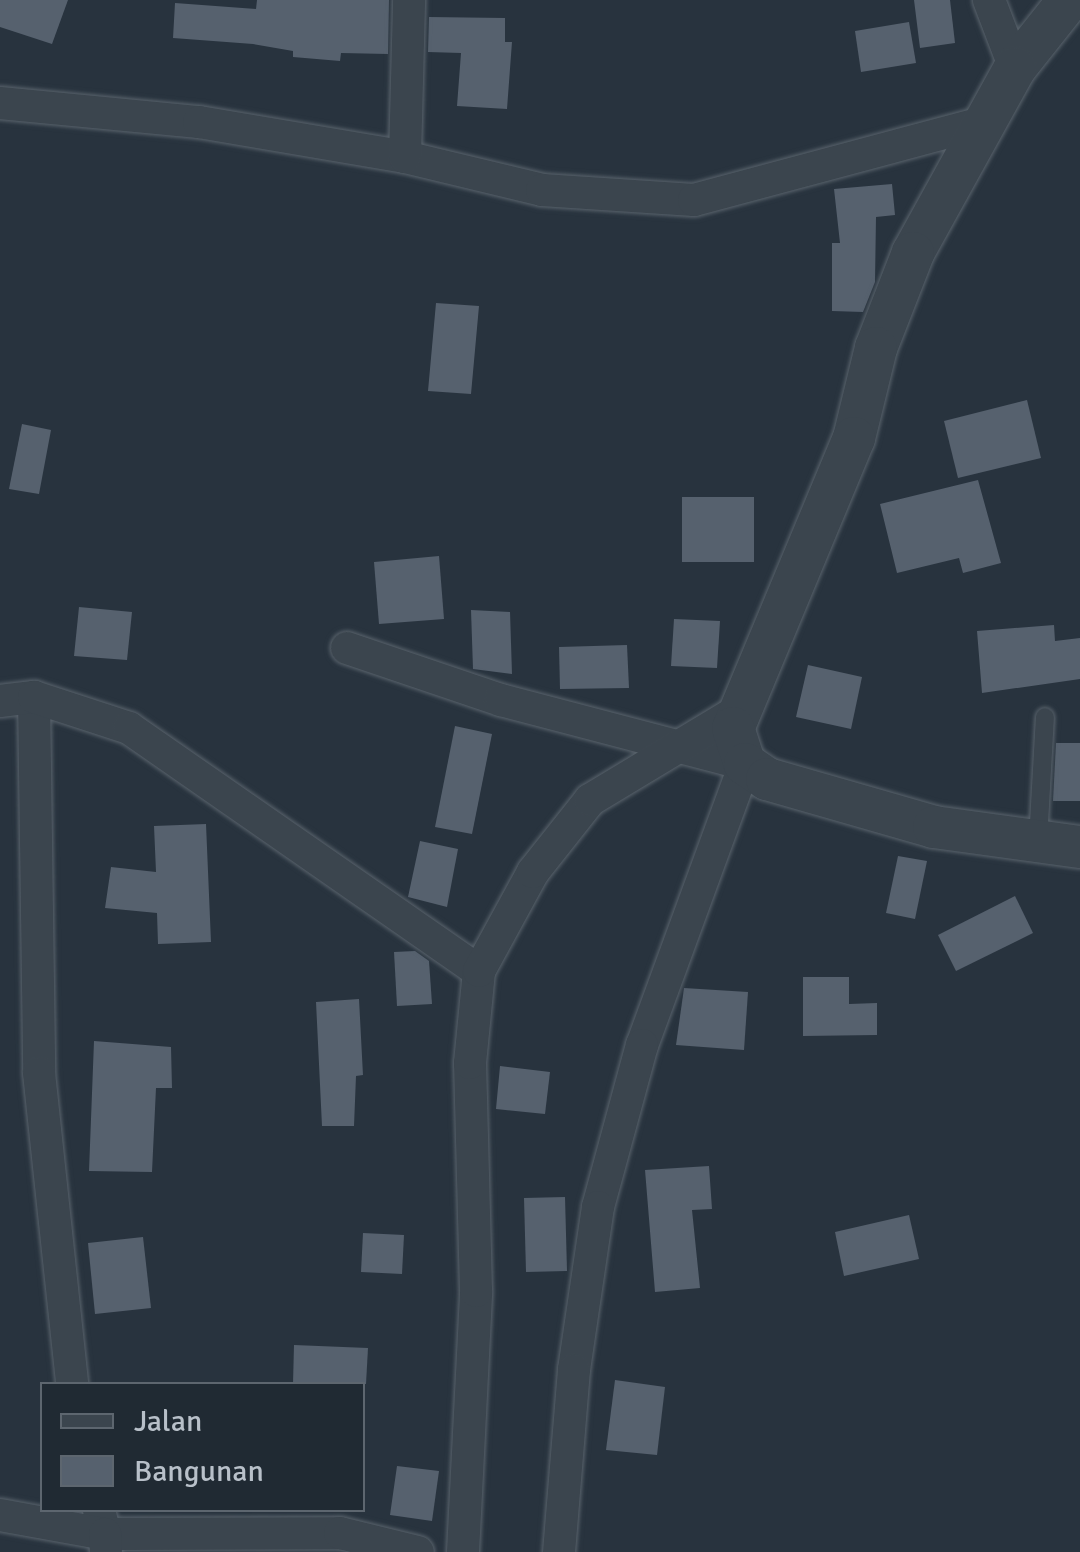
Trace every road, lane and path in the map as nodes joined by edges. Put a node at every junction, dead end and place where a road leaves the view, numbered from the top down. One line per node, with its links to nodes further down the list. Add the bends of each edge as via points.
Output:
1 (409, 0): 7 (street)
2 (989, 0): 4 (street)
3 (1069, 0): 4 (street)
4 (1015, 68): 6 (street)
5 (0, 103): 7 (street, via 198,122)
6 (982, 123): 7 (street, via 694,200 542,190); 11 (street, via 913,252 876,348 854,438)
7 (405, 158)
8 (347, 648): 13 (street)
9 (34, 698): 10 (street); 17 (street, via 130,728); 18 (street, via 38,1073)
10 (0, 701)
11 (739, 710): 13 (street); 14 (street, via 733,728)
12 (1044, 718): 15 (lane)
13 (680, 750): 14 (street); 17 (street, via 590,800 533,872)
14 (745, 764): 15 (street, via 767,778 875,812); 23 (street, via 642,1046 598,1206 572,1388)
15 (1038, 841): 16 (street)
16 (1080, 847)
17 (479, 971): 22 (street, via 470,1063 476,1290)
18 (72, 1382)
19 (0, 1515): 20 (street)
20 (103, 1532): 21 (street, via 340,1533)
21 (418, 1552)
22 (463, 1552)
23 (559, 1552)

